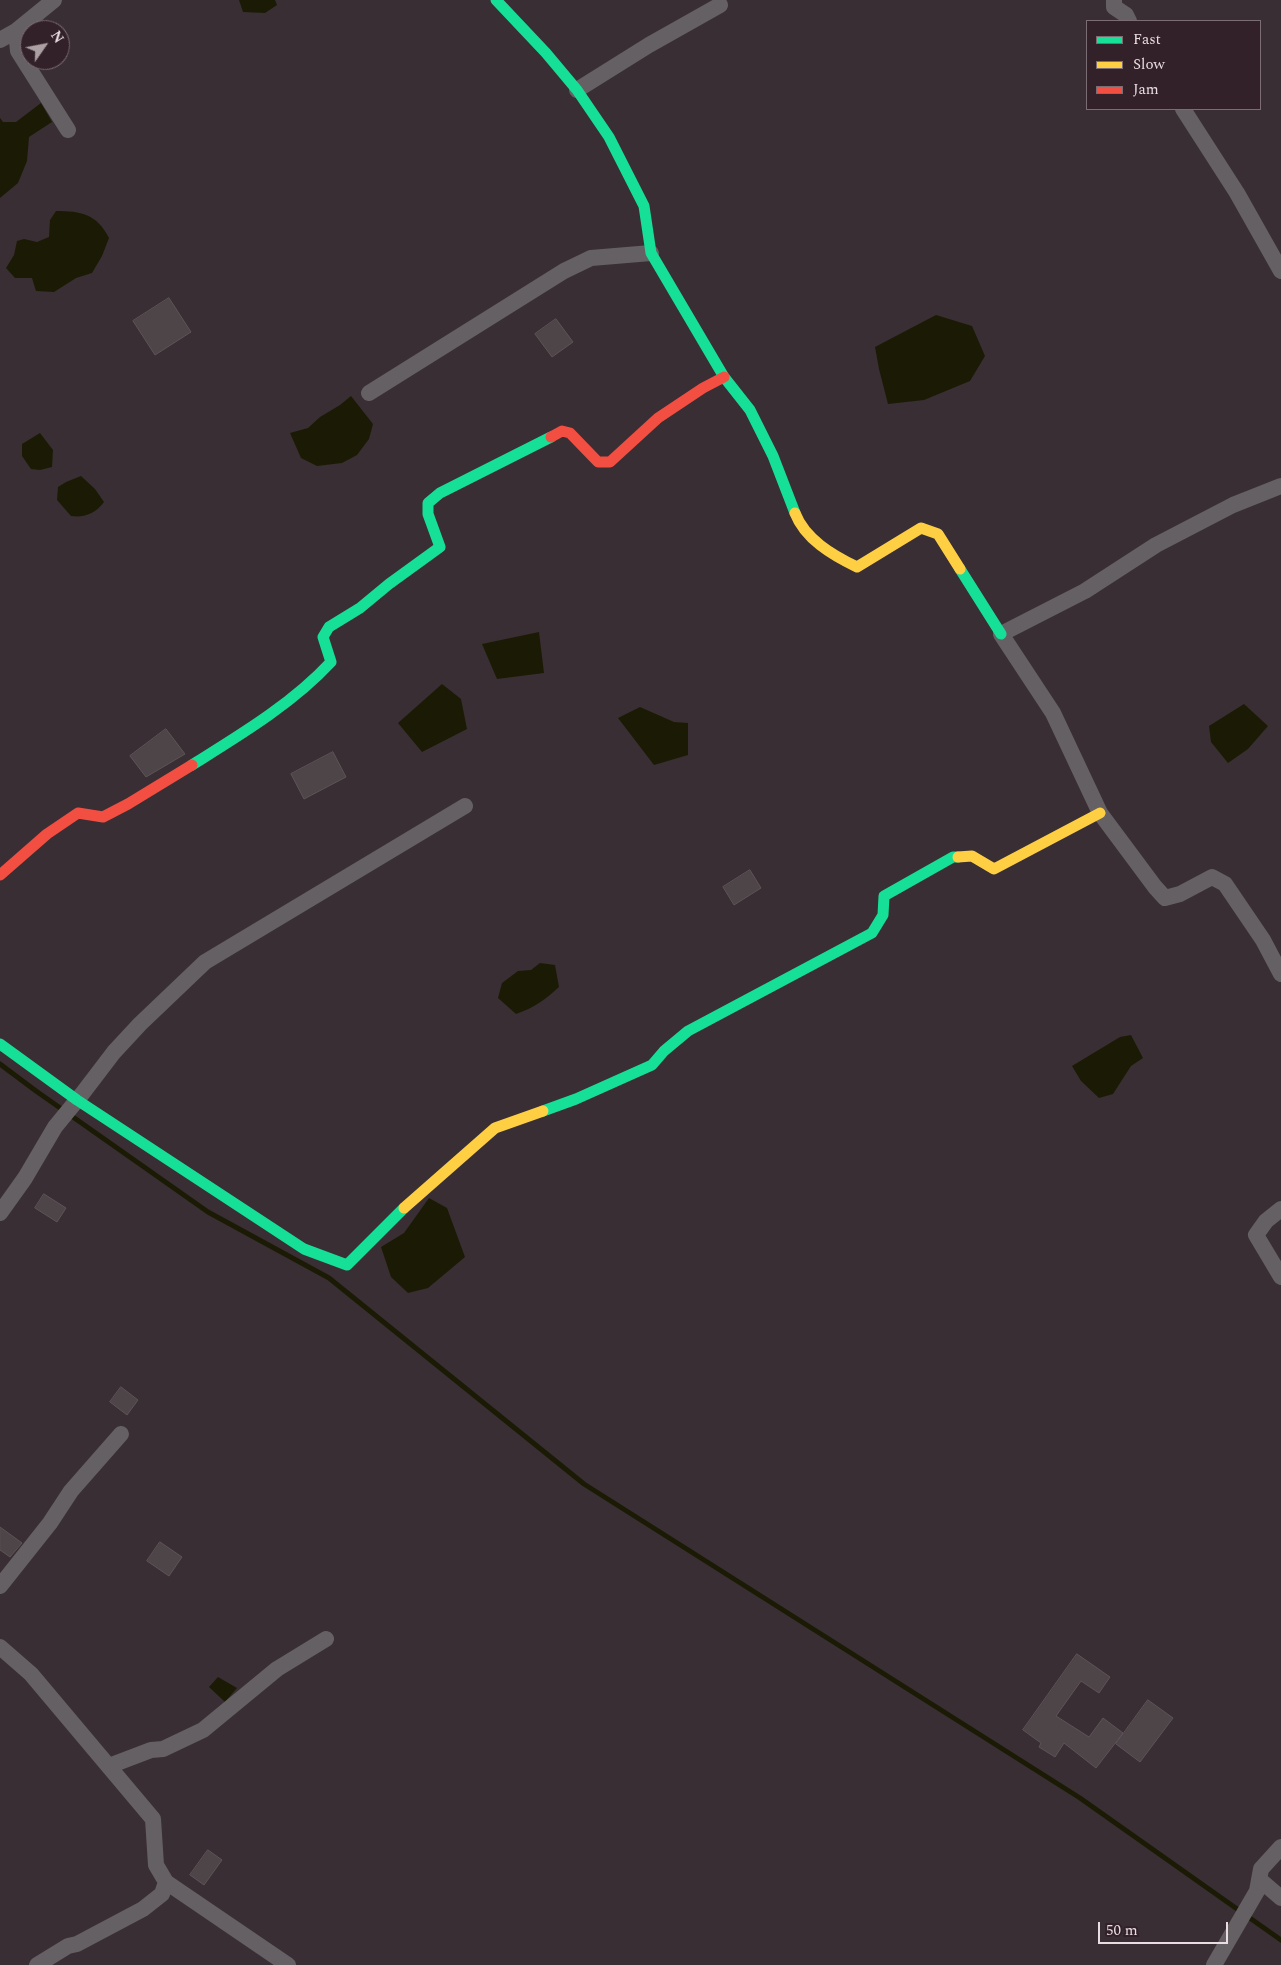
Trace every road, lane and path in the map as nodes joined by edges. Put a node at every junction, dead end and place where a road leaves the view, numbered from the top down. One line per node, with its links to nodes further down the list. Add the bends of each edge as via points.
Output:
1 (54, 0): 6 (street)
2 (496, 0): 8 (street)
3 (1114, 0): 5 (street, via 1114,8)
4 (720, 5): 8 (street)
5 (1128, 20)
6 (16, 31): 7 (street); 10 (street, via 18,51)
7 (0, 40)
8 (578, 90): 11 (street, via 609,137 644,206)
9 (1183, 110): 12 (street, via 1237,194)
10 (68, 130)
11 (651, 253): 13 (street); 14 (street, via 591,258 564,271)
12 (1281, 271)
13 (724, 377): 16 (street, via 750,410 773,456 800,526 832,555 857,568 921,528 938,534); 19 (street, via 658,418 610,462 598,462 570,433 562,431 440,494 428,503 427,512 440,547 360,608 329,627 323,637 331,662 311,684 231,741 128,804 103,817 78,813 47,834)
14 (369, 393)
15 (1281, 486): 16 (street, via 1233,505 1156,545 1085,591)
16 (1001, 634): 18 (street, via 1053,713)
17 (465, 806): 22 (street, via 205,962 114,1052)
18 (1100, 813): 20 (street, via 1165,898 1212,877 1225,884 1263,940); 22 (street, via 994,869 972,856 953,857 884,896 883,915 872,934 688,1032 652,1065 576,1099 495,1128 416,1196 347,1264 304,1249)
19 (0, 875)
20 (1281, 974)
21 (0, 1044): 22 (street)
22 (71, 1108): 24 (street, via 55,1127)
23 (1281, 1209): 25 (street, via 1256,1235)
24 (0, 1213)
25 (1281, 1277)
26 (121, 1434): 27 (street, via 71,1491)
27 (0, 1586)
28 (326, 1639): 30 (street, via 276,1669 203,1730 162,1749)
29 (0, 1647): 30 (street, via 31,1674)
30 (109, 1766): 33 (street, via 153,1819 156,1865)
31 (1281, 1848): 32 (street, via 1261,1869)
32 (1259, 1879): 34 (street); 37 (street, via 1257,1891)
33 (166, 1882): 35 (street, via 162,1894 143,1909); 36 (street)
34 (1281, 1898)
35 (37, 1965)
36 (288, 1965)
37 (1214, 1965)

